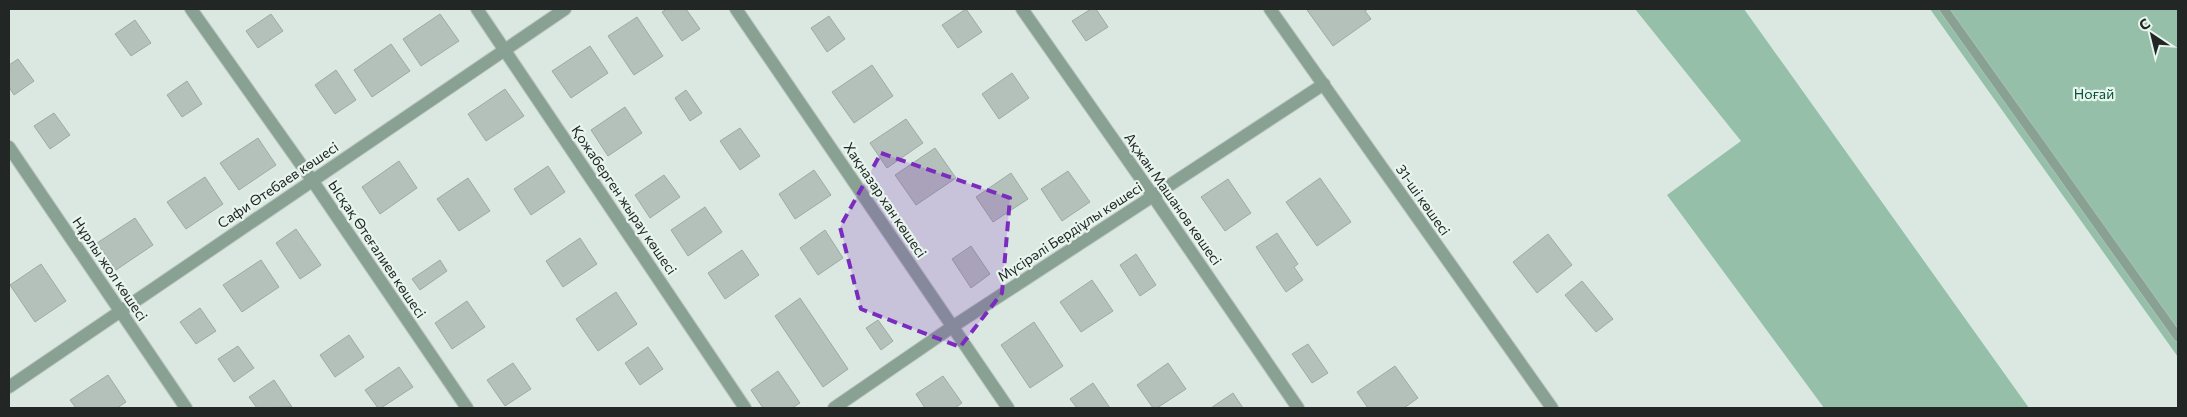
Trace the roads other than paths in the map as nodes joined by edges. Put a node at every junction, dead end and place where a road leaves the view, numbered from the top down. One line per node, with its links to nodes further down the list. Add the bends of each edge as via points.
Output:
1 (191, 9): 11 (street, Ысқақ Өтеғалиев көшесі)
2 (477, 9): 8 (street, Қожаберген жырау көшесі)
3 (565, 9): 8 (street, Сафи Өтебаев көшесі)
4 (736, 9): 14 (street, Хақназар хан көшесі)
5 (1022, 9): 12 (street, Ақжан Машанов көшесі)
6 (1270, 9): 9 (street, 31-ші көшесі)
7 (1944, 9): 15 (lane)
8 (505, 50): 11 (street, Сафи Өтебаев көшесі); 19 (street, Қожаберген жырау көшесі)
9 (1324, 84): 12 (street, Мүсірәлі Бердіұлы көшесі); 23 (street, 31-ші көшесі)
10 (9, 147): 13 (street, Нұрлы жол көшесі)
11 (312, 180): 13 (street, Сафи Өтебаев көшесі); 18 (street, Ысқақ Өтеғалиев көшесі)
12 (1154, 196): 14 (street, Мүсірәлі Бердіұлы көшесі); 22 (street, Ақжан Машанов көшесі)
13 (120, 311): 16 (street, Сафи Өтебаев көшесі); 17 (street, Нұрлы жол көшесі)
14 (952, 327): 20 (street, Мүсірәлі Бердіұлы көшесі); 21 (street, Хақназар хан көшесі)
15 (2178, 337)
16 (9, 387)
17 (186, 408)
18 (467, 408)
19 (745, 408)
20 (834, 408)
21 (1008, 408)
22 (1298, 408)
23 (1552, 408)

